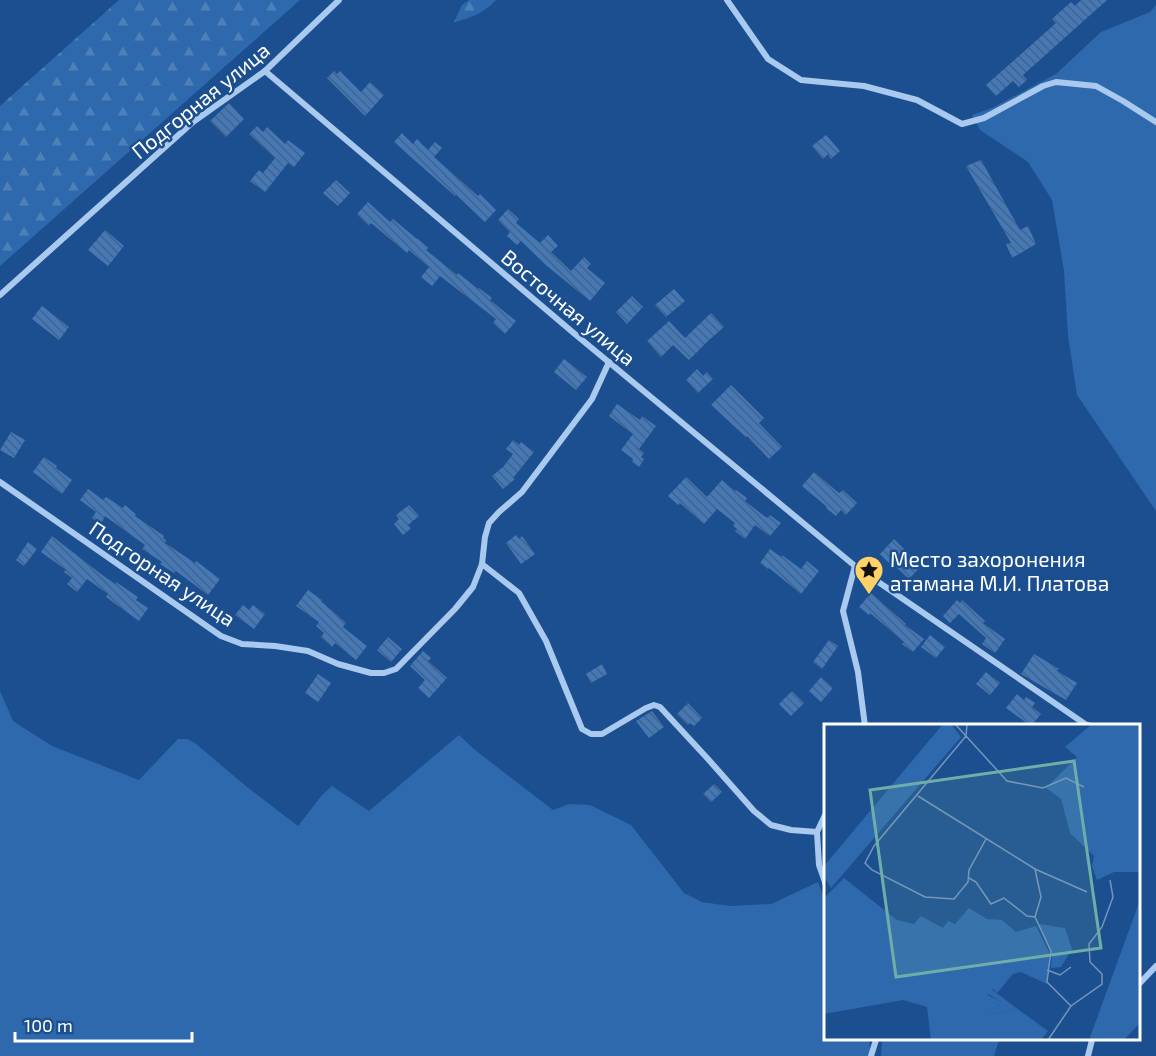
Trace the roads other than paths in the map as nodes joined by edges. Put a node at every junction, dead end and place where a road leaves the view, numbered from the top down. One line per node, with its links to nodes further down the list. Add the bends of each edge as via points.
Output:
1 (339, 0): 3 (street, Подгорная улица)
2 (727, 0): 4 (street, via 768,59 801,80 864,86 917,100 962,124 984,118 1056,82 1096,86)
3 (265, 71): 5 (street, Подгорная улица, via 193,122); 6 (street, Восточная улица)
4 (1156, 122)
5 (0, 295)
6 (609, 362): 8 (street, Подгорная улица, via 592,399 522,492 489,523); 9 (street, Восточная улица)
7 (0, 482): 8 (street, Подгорная улица, via 221,636 242,644 308,651 371,673 396,669 456,609 473,587)
8 (482, 564): 13 (street, via 519,592 546,641 582,729 602,734 646,708 660,707 762,818 771,825)
9 (855, 566): 10 (street, via 843,611 858,672); 11 (street, Восточная улица)
10 (865, 724)
11 (1085, 724)
12 (824, 817): 13 (street)
13 (817, 832): 14 (street)
14 (824, 879)
15 (1156, 966): 16 (street)
16 (1141, 982)
17 (876, 1041): 19 (street)
18 (1092, 1041): 20 (street)
19 (870, 1056)
20 (1088, 1056)

